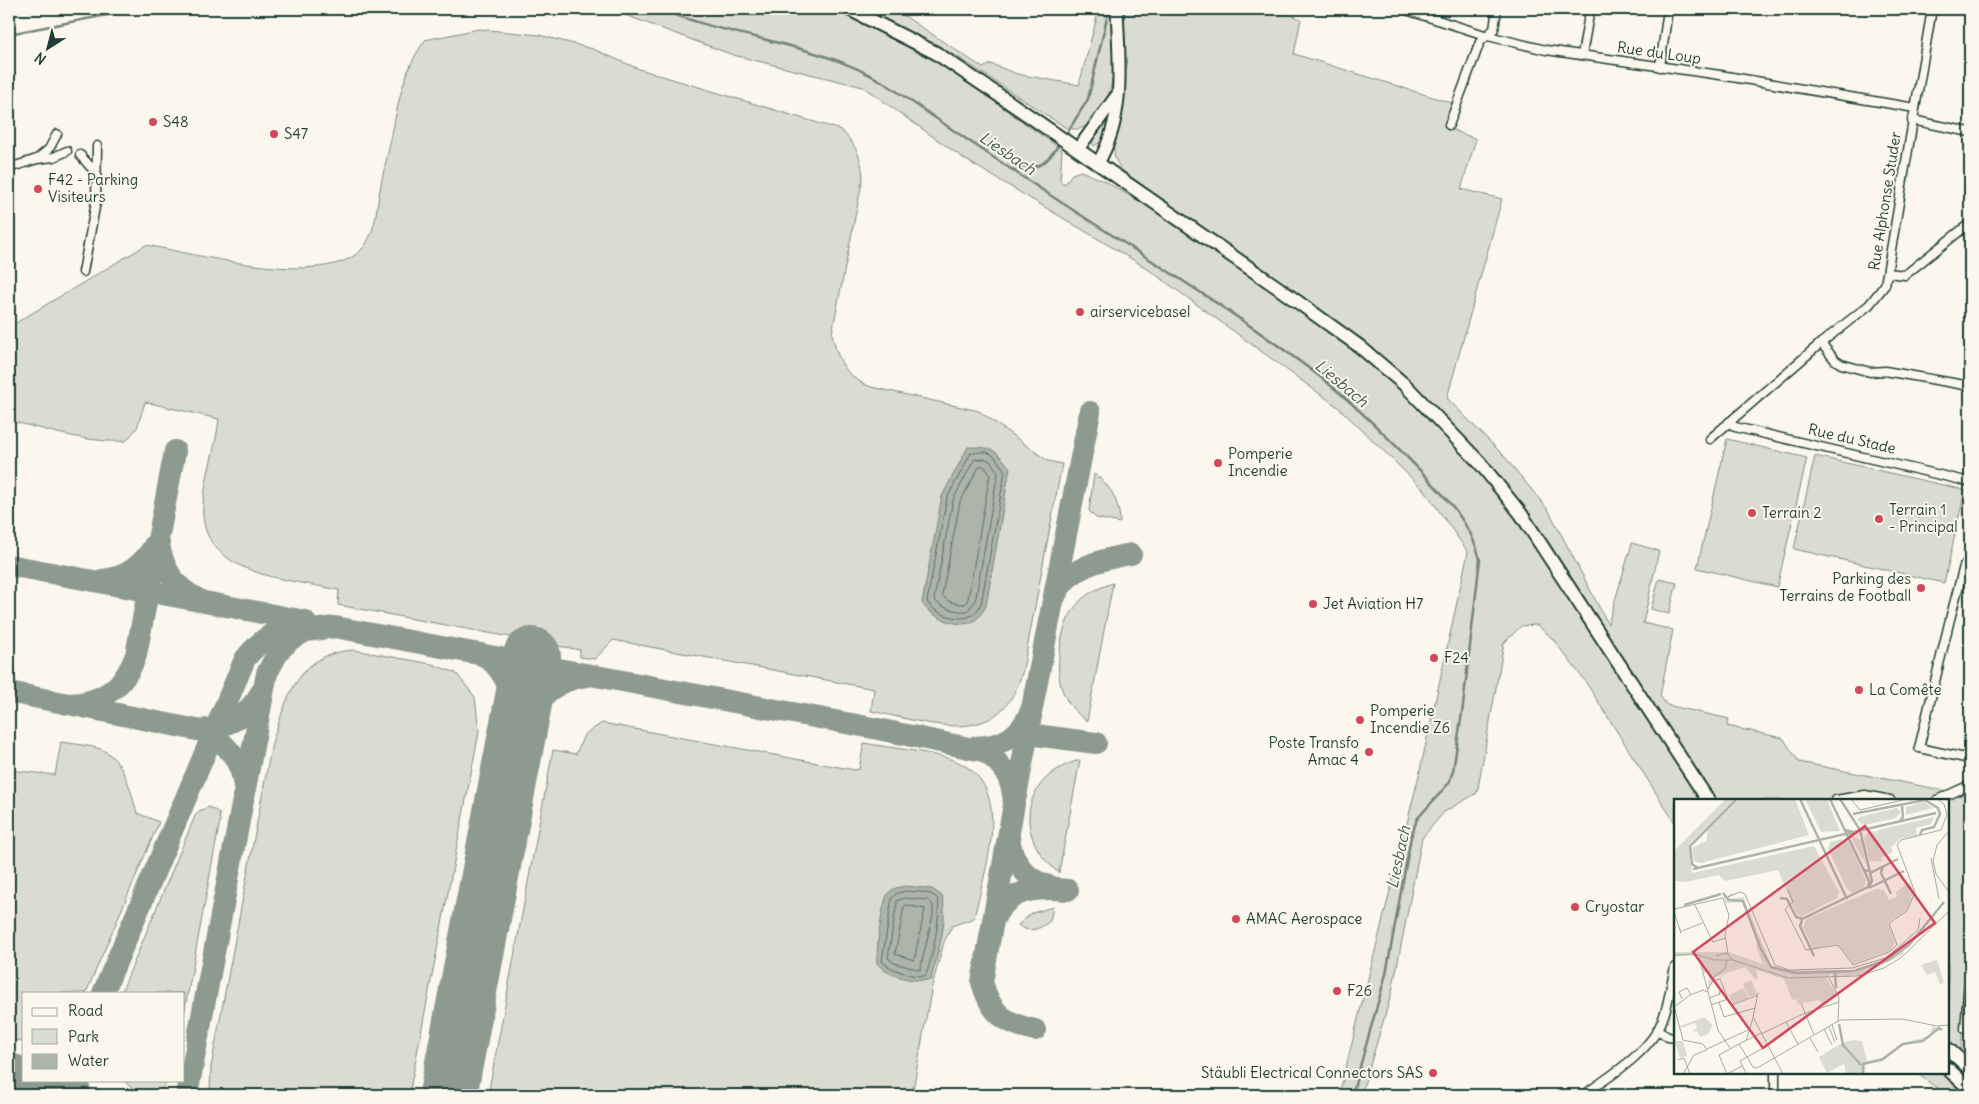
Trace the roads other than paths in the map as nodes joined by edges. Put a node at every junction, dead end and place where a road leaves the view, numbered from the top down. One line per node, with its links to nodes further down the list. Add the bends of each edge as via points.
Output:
1 (849, 9): 18 (main road, via 936,53)
2 (1117, 9): 11 (street)
3 (1403, 9): 8 (street, Rue du Loup)
4 (1497, 9): 8 (street, via 1494,29)
5 (1590, 9): 9 (street)
6 (1668, 9): 10 (street)
7 (1932, 9): 12 (street, Rue Alphonse Studer)
8 (1488, 36): 9 (street, Rue du Loup); 14 (street, via 1480,42)
9 (1582, 55): 10 (street, Rue du Loup)
10 (1660, 67): 12 (street, Rue du Loup)
11 (1118, 94): 18 (street); 22 (street, via 1113,134)
12 (1914, 108): 13 (street, Rue Alphonse Studer)
13 (1912, 120): 15 (street); 27 (street, Rue Alphonse Studer)
14 (1449, 125)
15 (1970, 132)
16 (57, 134): 21 (street, via 49,149)
17 (97, 146): 24 (street)
18 (1074, 146): 22 (main road)
19 (67, 151): 21 (street)
20 (80, 155): 24 (street)
21 (37, 159): 23 (street)
22 (1098, 163): 38 (main road, via 1359,346 1406,386 1480,464 1521,514)
23 (9, 168)
24 (96, 173): 26 (street, via 96,202)
25 (1970, 223): 27 (street, via 1905,275)
26 (83, 272)
27 (1888, 273): 28 (street, Rue Alphonse Studer, via 1879,295)
28 (1822, 342): 29 (street, via 1834,360 1841,364 1870,372 1885,371); 30 (street, Rue Alphonse Studer)
29 (1970, 386)
30 (1729, 422): 31 (street, Rue Alphonse Studer); 32 (street, Rue du Stade, via 1735,427)
31 (1710, 439)
32 (1970, 482)
33 (1970, 545): 34 (street)
34 (1970, 552)
35 (1970, 558): 36 (street, via 1964,566 1919,748)
36 (1970, 759)
37 (1970, 785): 41 (street)
38 (1707, 799)
39 (1842, 799): 40 (street, via 1865,795)
40 (1885, 799)
41 (1939, 799)
42 (1970, 967): 44 (street)
43 (1674, 971): 45 (street)
44 (1964, 1029)
45 (1658, 1030): 46 (street); 52 (street, via 1642,1051)
46 (1674, 1038)
47 (1949, 1050): 48 (main road)
48 (1970, 1069)
49 (1949, 1070): 51 (main road)
50 (1775, 1074): 53 (street)
51 (1970, 1089)
52 (1584, 1095)
53 (1774, 1095)

